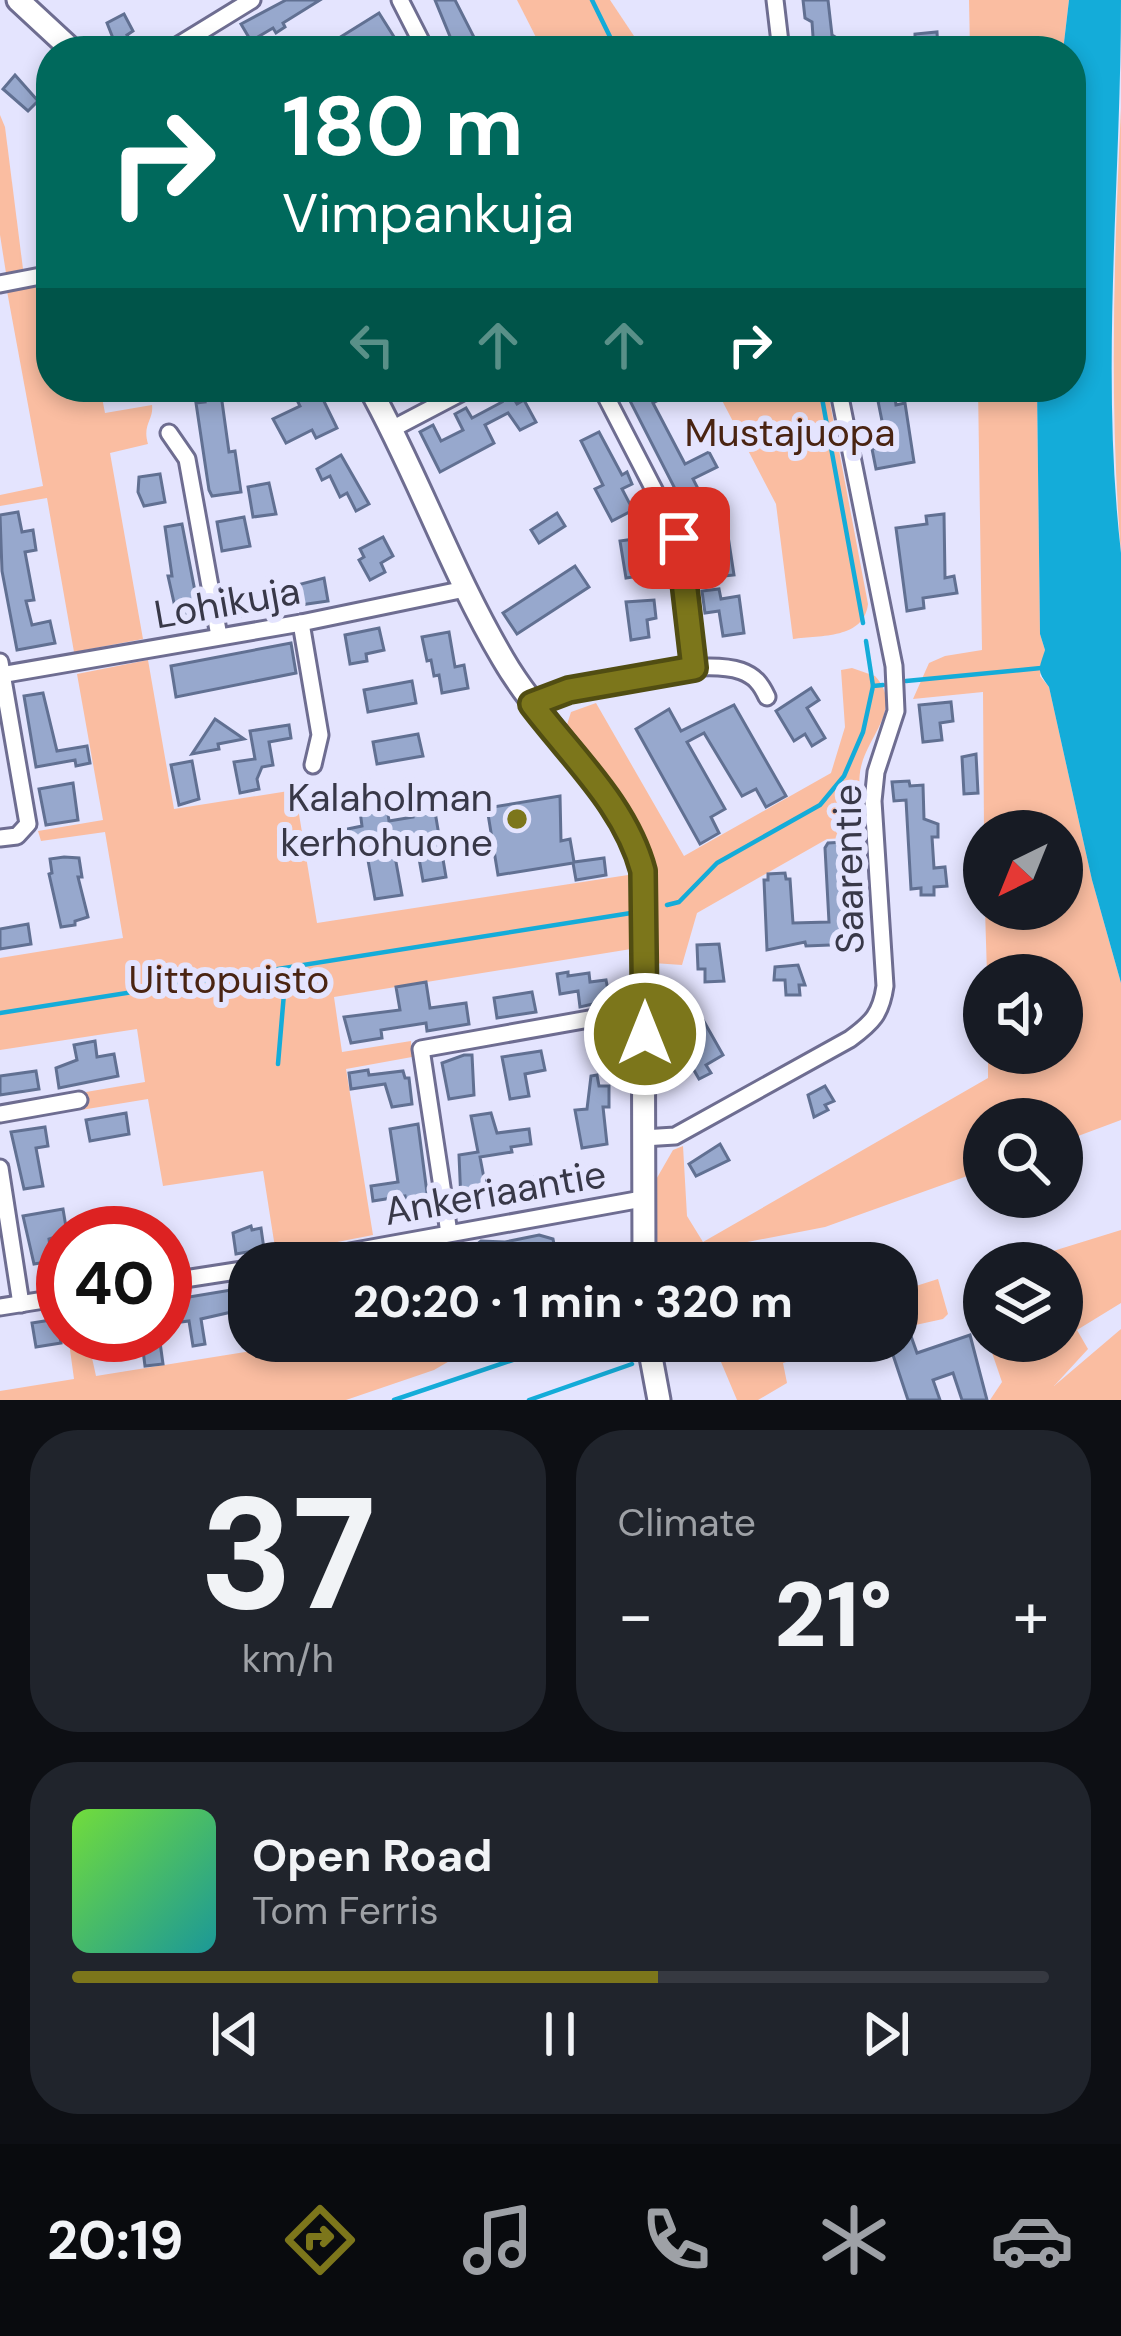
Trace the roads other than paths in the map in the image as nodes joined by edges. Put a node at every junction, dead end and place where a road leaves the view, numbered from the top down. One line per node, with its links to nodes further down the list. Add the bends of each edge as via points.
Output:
1 (18, 0): 5 (street)
2 (252, 0): 6 (street)
3 (400, 0): 7 (street)
4 (775, 0): 8 (street)
5 (57, 36)
6 (193, 36)
7 (418, 36)
8 (779, 36)
9 (36, 277): 10 (street)
10 (0, 284)
11 (377, 402): 15 (street)
12 (443, 402): 15 (street)
13 (609, 402): 20 (street, via 679,538)
14 (841, 402): 29 (street, Saarentie, via 894,666 896,711 873,801 882,1008 850,1039 675,1136)
15 (392, 429): 17 (street)
16 (169, 434): 19 (street, via 187,459)
17 (465, 589): 18 (street, Lohikuja); 23 (street)
18 (302, 623): 19 (street, Lohikuja); 24 (street, via 320,735)
19 (219, 637): 21 (street, Lohikuja)
20 (694, 668): 22 (street, via 742,671); 23 (street)
21 (1, 671): 25 (street, via 28,824)
22 (767, 697)
23 (532, 704): 26 (street, via 636,845)
24 (313, 765)
25 (0, 838)
26 (645, 1009): 29 (street); 32 (street, via 421,1049)
27 (79, 1100): 28 (street)
28 (0, 1114)
29 (643, 1138): 31 (street)
30 (0, 1168): 38 (street)
31 (642, 1199): 32 (street, Ankeriaantie); 34 (street)
32 (449, 1233): 33 (street, Ankeriaantie)
33 (401, 1242)
34 (643, 1242)
35 (228, 1272): 36 (street)
36 (192, 1278)
37 (36, 1302): 38 (street)
38 (21, 1304): 39 (street)
39 (0, 1307)
40 (652, 1362): 41 (street)
41 (659, 1400)

